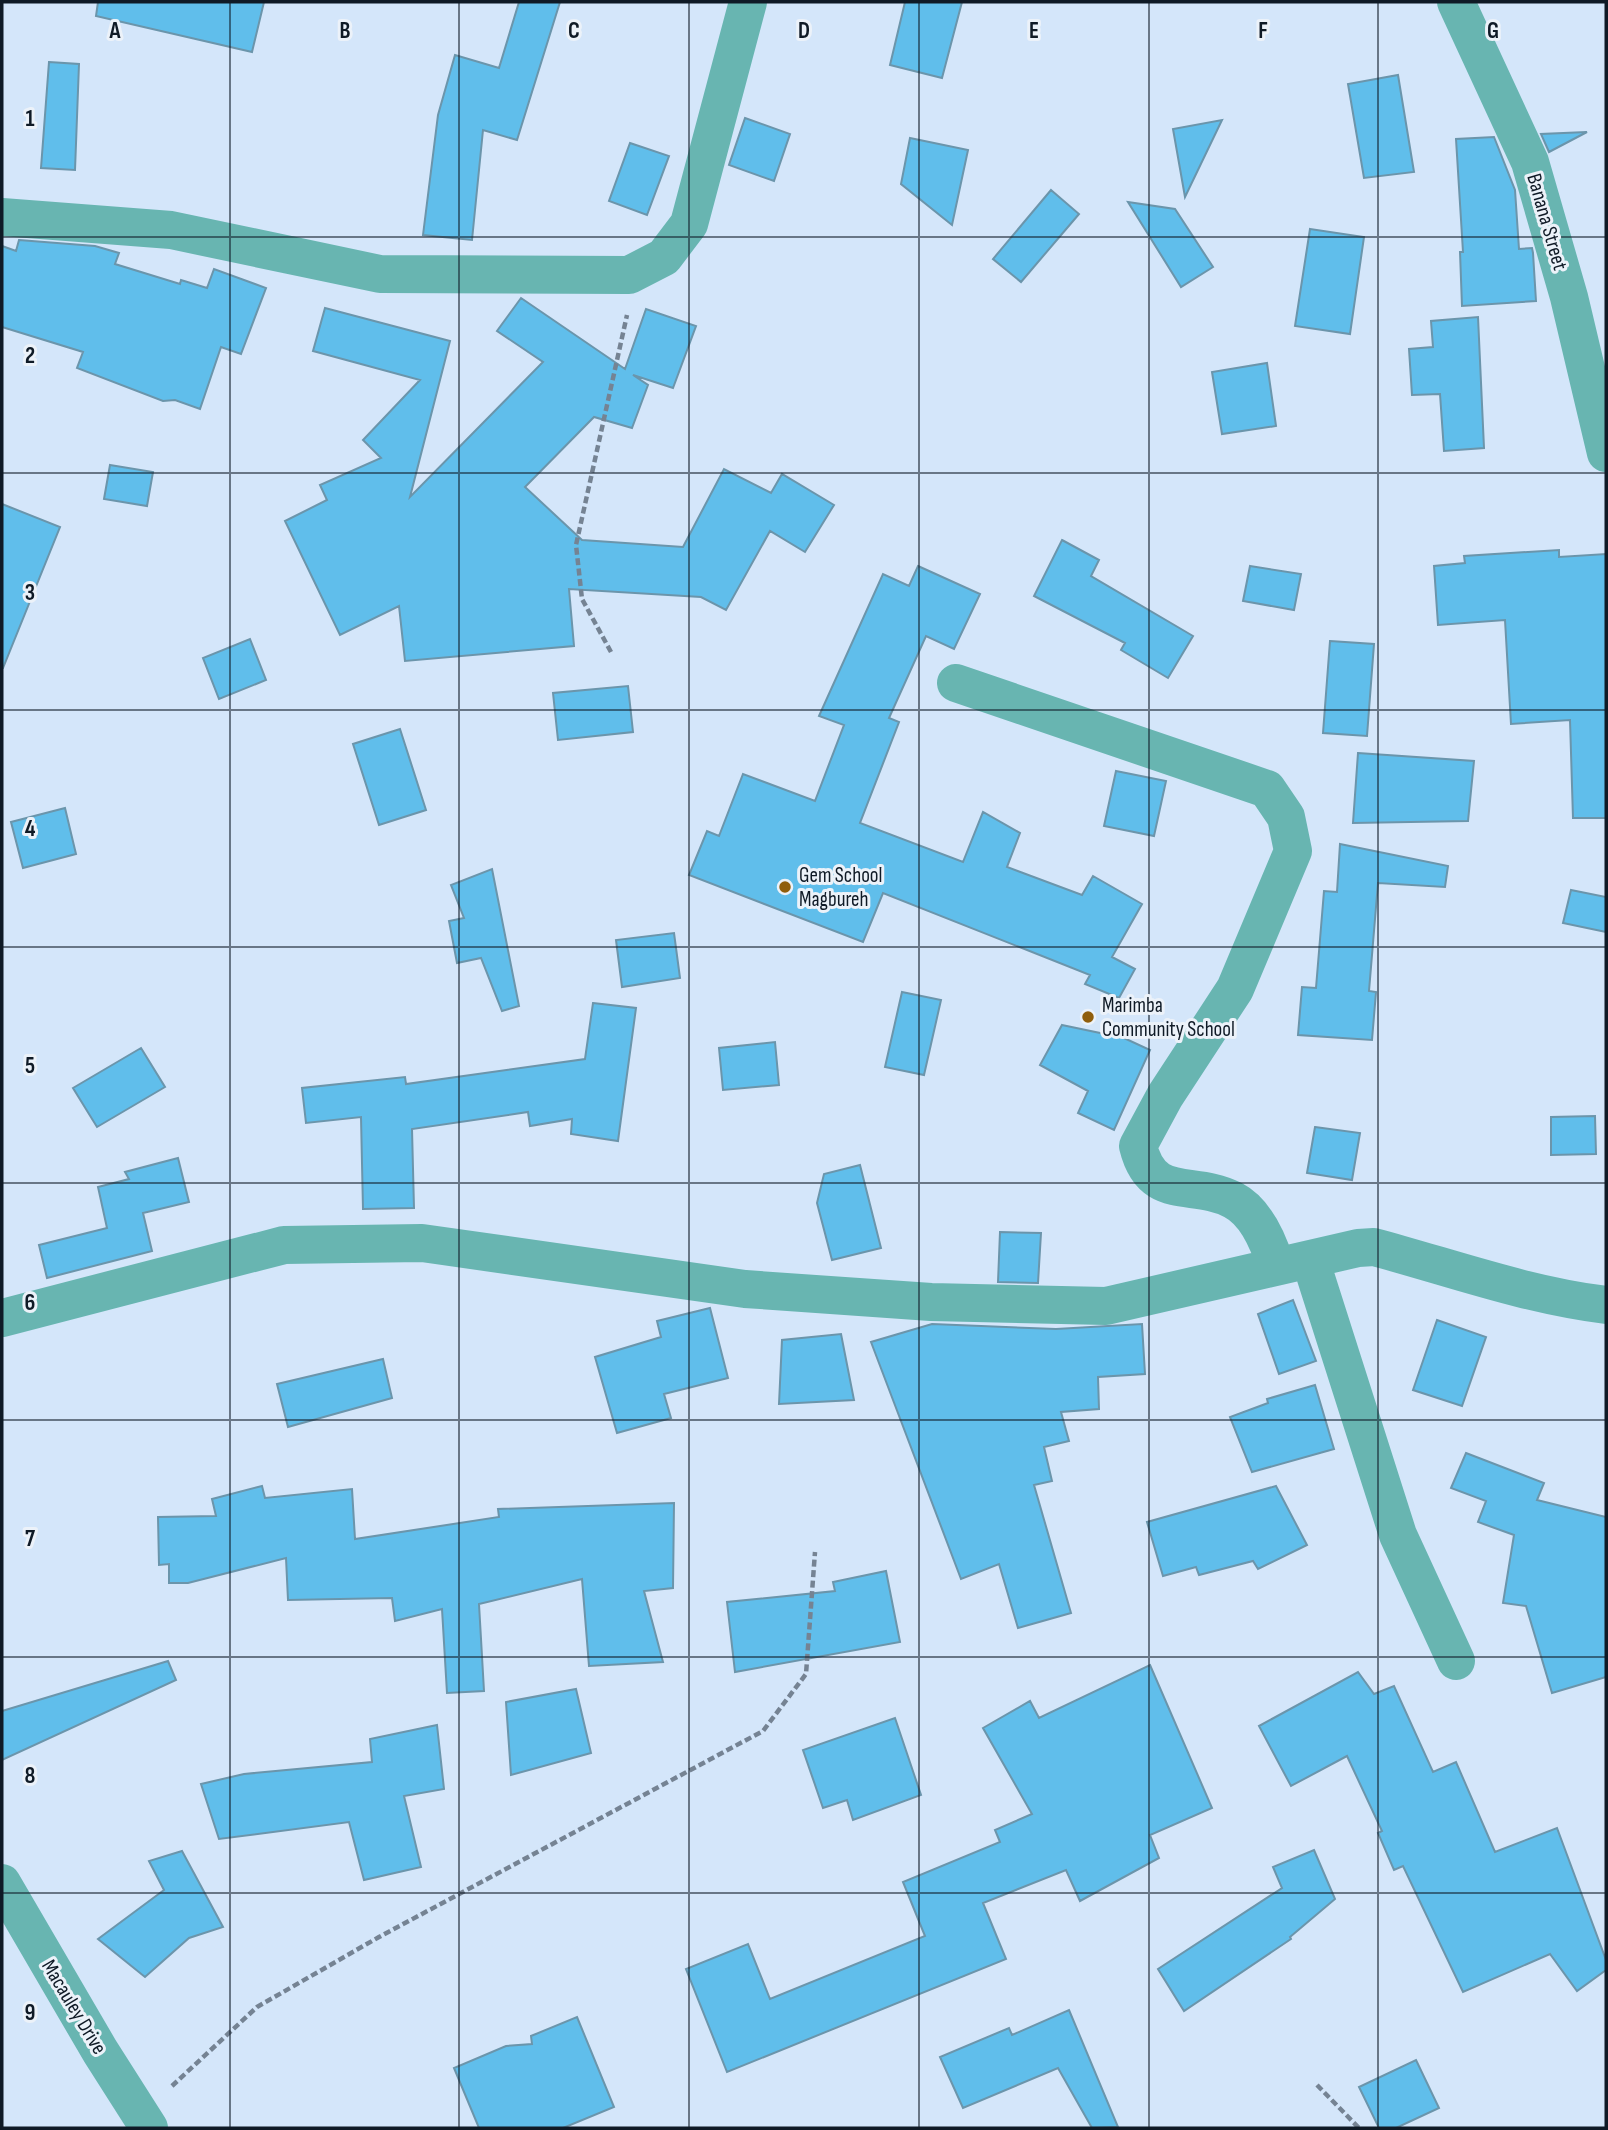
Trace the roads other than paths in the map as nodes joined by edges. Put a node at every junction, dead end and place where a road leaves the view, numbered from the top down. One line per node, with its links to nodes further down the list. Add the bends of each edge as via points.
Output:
1 (748, 2): 3 (street, via 689,224 664,257 629,275 380,274 172,230)
2 (1456, 2): 4 (street, Banana Street, via 1530,162 1569,297)
3 (2, 217)
4 (1606, 453)
5 (956, 683): 6 (street, via 1267,789 1286,817 1293,851 1235,989 1138,1146 1143,1166 1153,1179 1234,1200)
6 (1293, 1263): 7 (street, via 1374,1247 1478,1279); 8 (street, via 1106,1307 931,1302 745,1289 422,1243 354,1242 284,1245); 9 (street, via 1398,1535)
7 (1606, 1306)
8 (2, 1318)
9 (1456, 1661)
10 (2, 1883): 11 (street, Macauley Drive)
11 (138, 2124)

